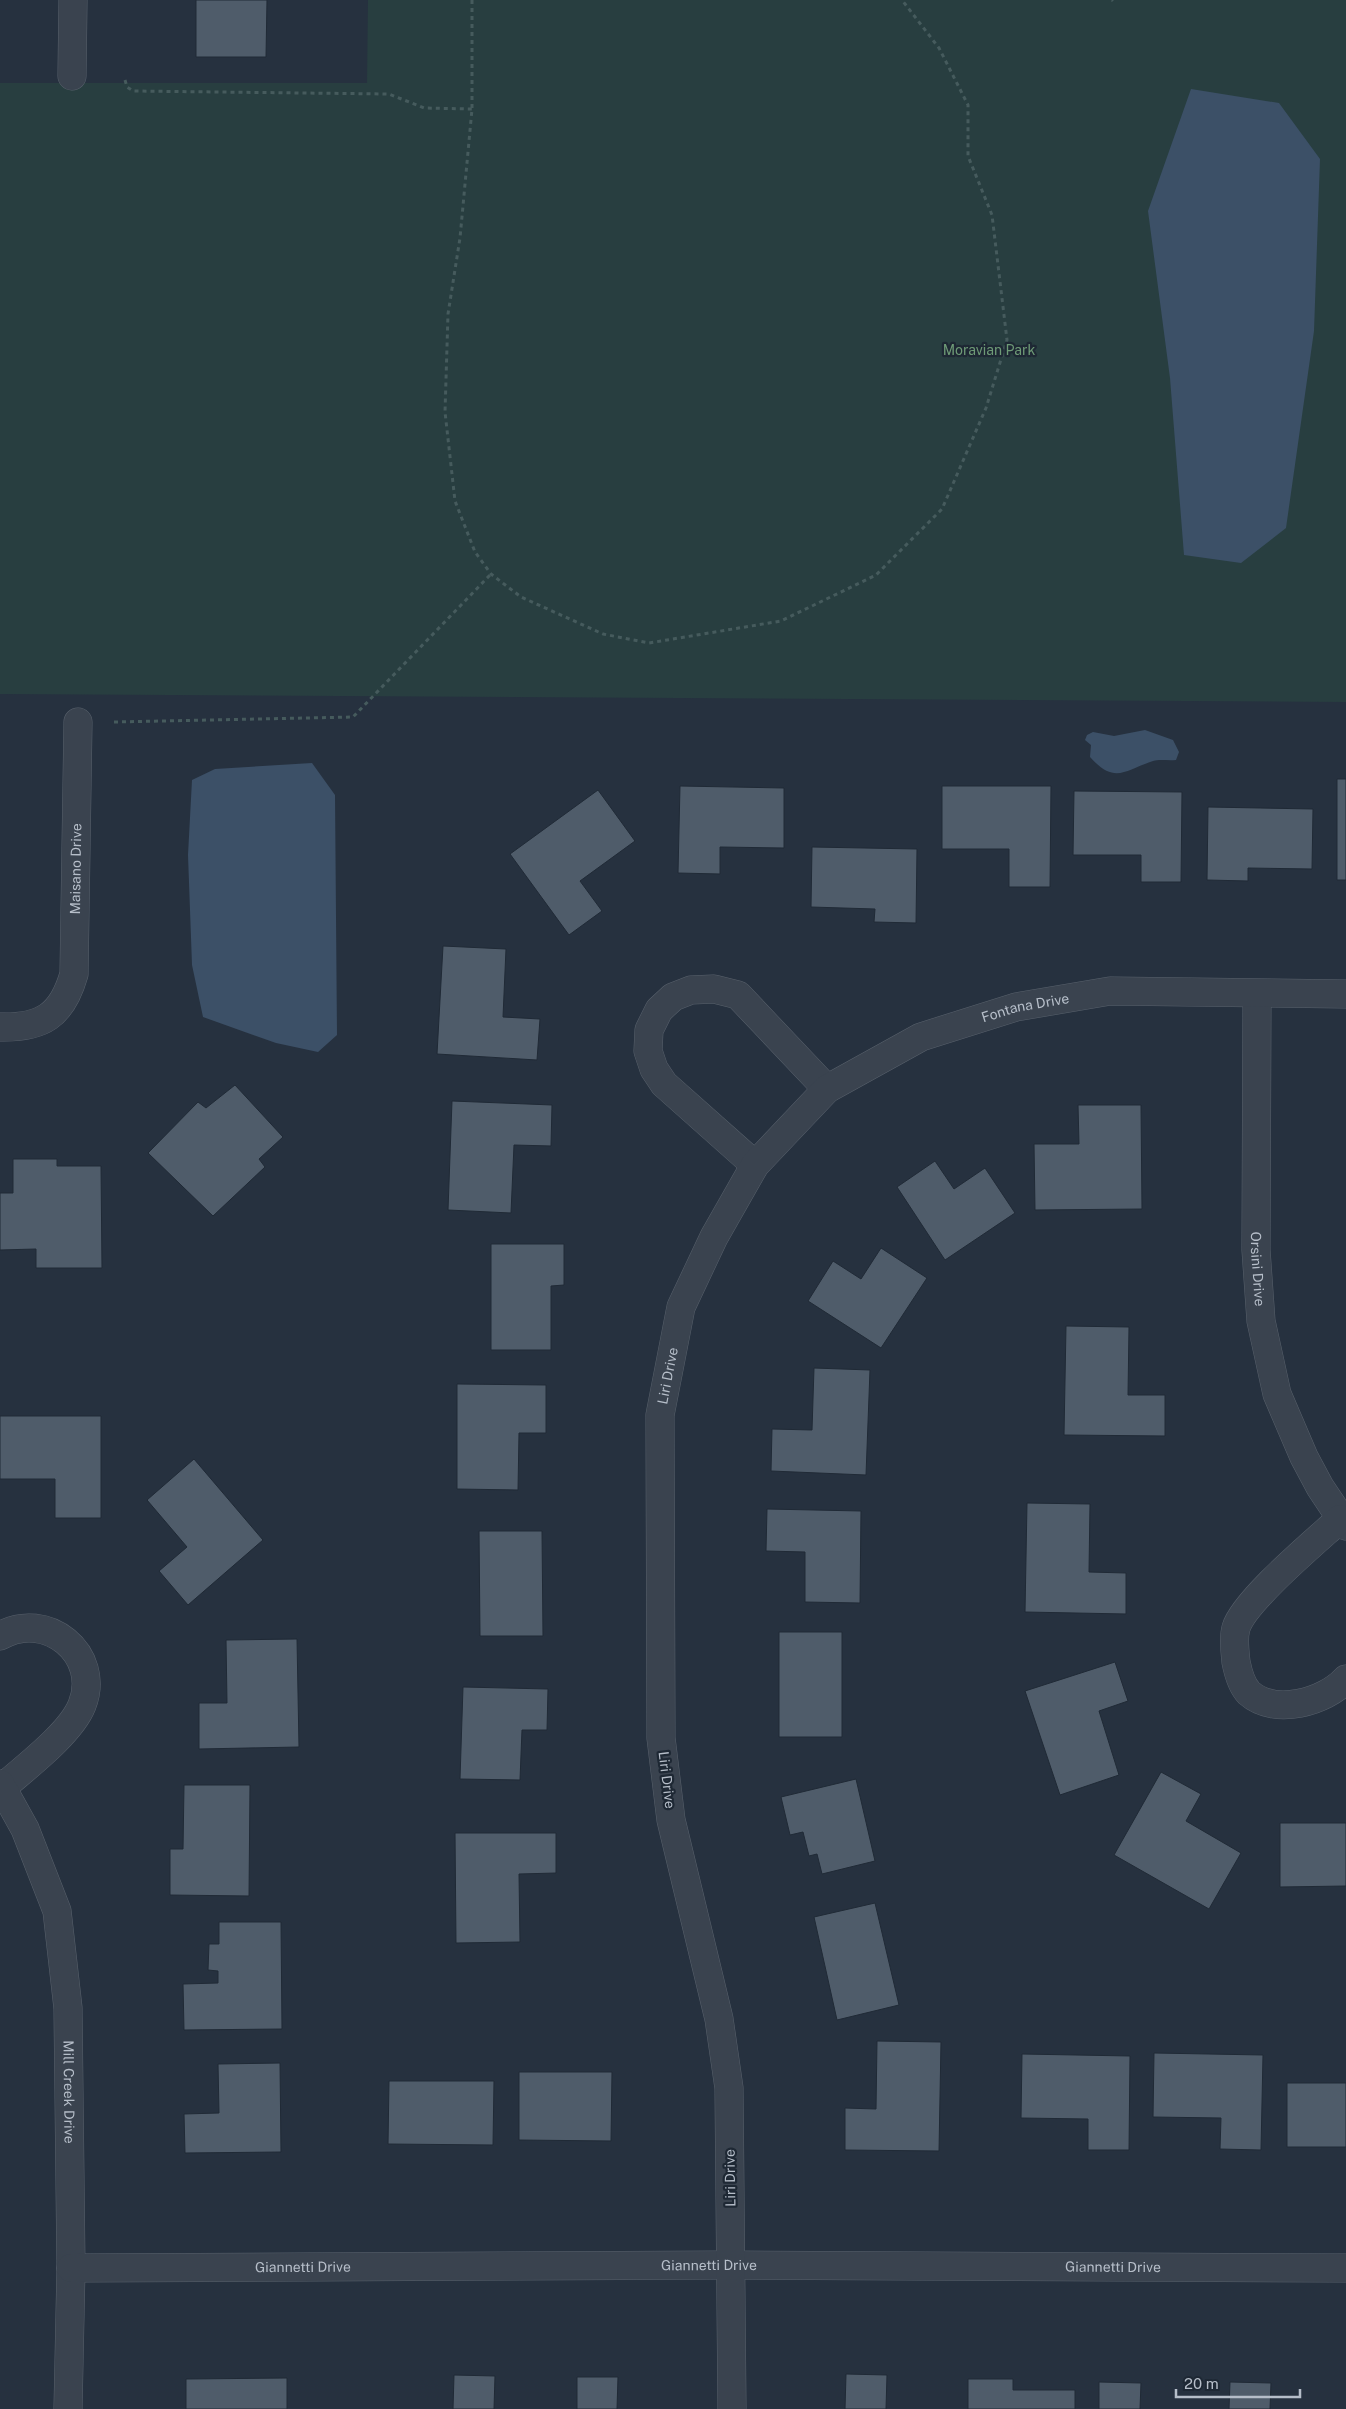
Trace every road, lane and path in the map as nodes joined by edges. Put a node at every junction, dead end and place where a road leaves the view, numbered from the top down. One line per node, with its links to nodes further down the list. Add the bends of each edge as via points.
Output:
1 (73, 0): 4 (street)
2 (472, 0): 6 (path)
3 (902, 0): 7 (path, via 939,48 968,105 968,156 992,215 1007,340 986,408 942,509 876,575 781,621 650,643 603,634 521,597)
4 (72, 76)
5 (125, 80): 6 (path, via 133,91 388,94 424,108)
6 (472, 109): 7 (path, via 460,238 448,314 445,412 455,501 475,552)
7 (490, 574): 9 (path, via 353,717)
8 (78, 722): 12 (street, Maisano Drive, via 74,974 68,993 40,1022 23,1028)
9 (108, 722)
10 (1257, 994): 11 (street, Fontana Drive); 13 (street, Fontana Drive, via 1110,991 1016,1007 921,1037); 15 (street, Orsini Drive, via 1256,1250 1261,1322 1277,1394 1304,1458)
11 (1346, 994)
12 (0, 1027)
13 (827, 1089): 14 (street, Fontana Drive); 14 (street, via 738,995 714,989 691,990 673,997 659,1010 649,1030 648,1051 654,1069 664,1084)
14 (756, 1165): 19 (street, Liri Drive, via 714,1237 681,1307 660,1415 661,1738 672,1820 719,2019 729,2088)
15 (1343, 1522): 17 (street, via 1245,1609 1236,1629 1235,1652 1239,1674 1249,1693 1269,1704 1291,1704 1317,1698)
16 (0, 1636): 18 (street, via 6,1632 39,1628 61,1637 75,1651 86,1670 82,1706 67,1727)
17 (1346, 1679)
18 (1, 1786): 20 (street, Mill Creek Drive, via 25,1828 57,1911 68,2008)
19 (731, 2265): 20 (street, Giannetti Drive); 21 (street, Giannetti Drive); 23 (street, Liri Drive)
20 (71, 2268): 22 (street, Mill Creek Drive)
21 (1346, 2268)
22 (68, 2409)
23 (732, 2409)

